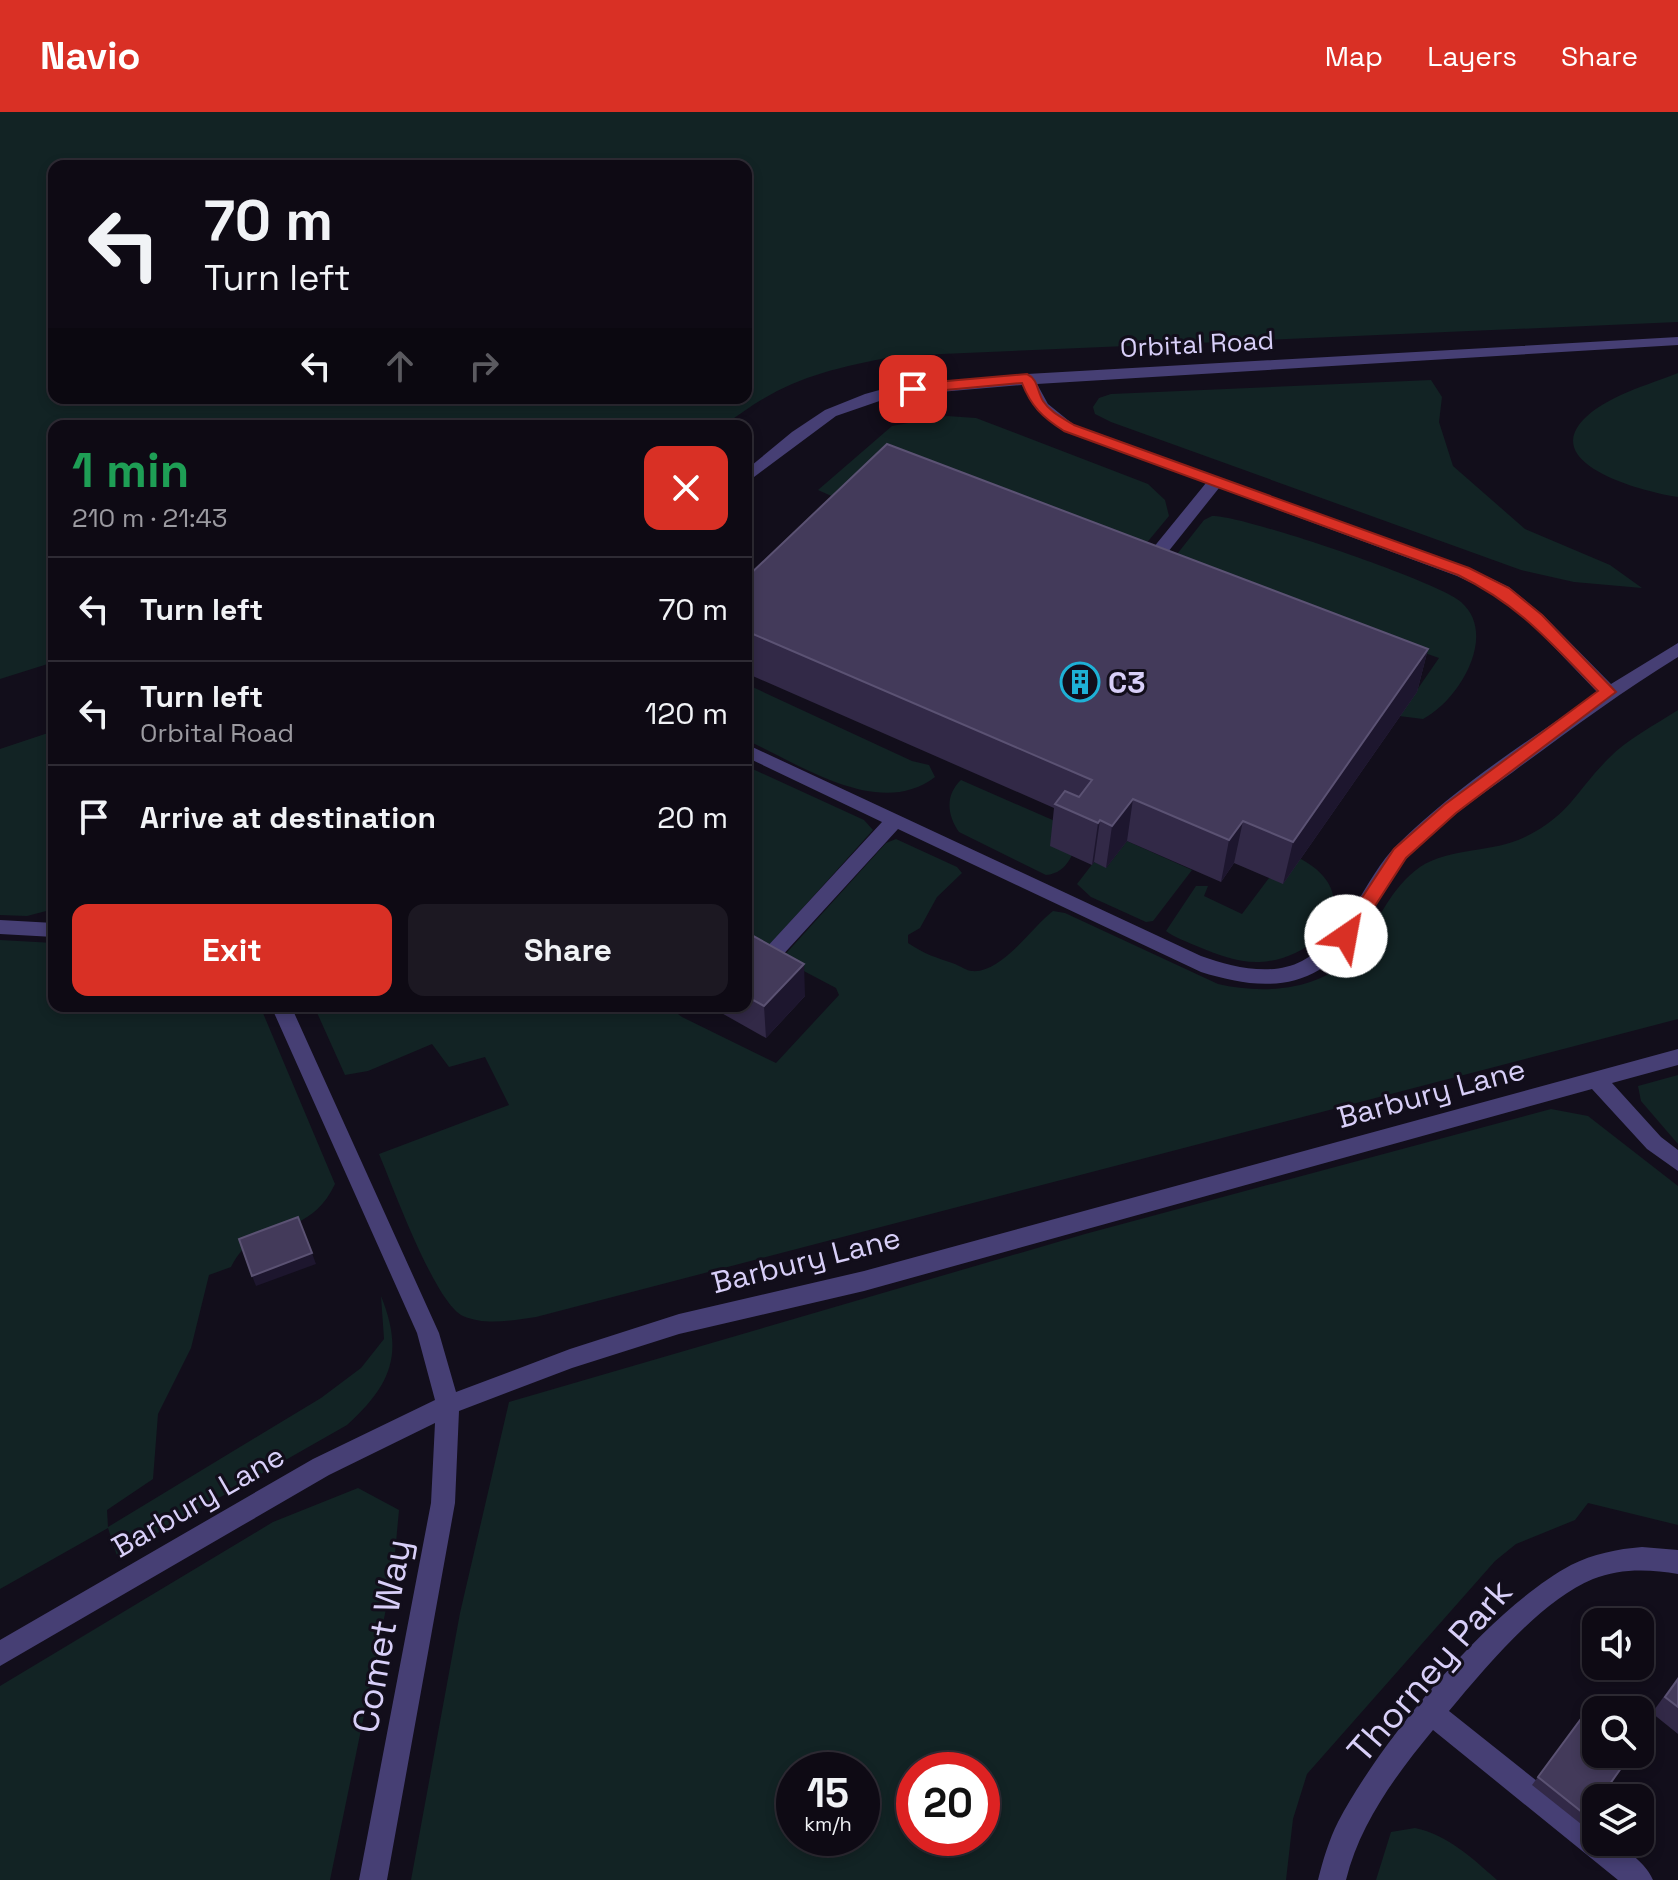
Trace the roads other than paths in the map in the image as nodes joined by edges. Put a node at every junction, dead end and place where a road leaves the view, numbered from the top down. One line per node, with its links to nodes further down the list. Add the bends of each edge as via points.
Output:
1 (1678, 341): 2 (street, Orbital Road)
2 (1027, 378): 3 (street, Orbital Road, via 856,399 816,419); 4 (street, via 1042,408 1069,428)
3 (752, 473)
4 (1216, 481): 5 (street); 7 (street, via 1503,591)
5 (1141, 575)
6 (1678, 649): 7 (street)
7 (1608, 692): 9 (street, via 1410,844 1346,936 1311,966 1289,973 1263,977 1216,970)
8 (752, 753): 9 (street)
9 (896, 819): 12 (street)
10 (0, 927): 11 (street)
11 (48, 930)
12 (772, 954)
13 (284, 1012): 17 (street, Comet Way, via 428,1333)
14 (1678, 1057): 15 (street, Barbury Lane)
15 (1597, 1081): 16 (street); 17 (street, Barbury Lane, via 864,1281 679,1324)
16 (1678, 1162)
17 (448, 1405): 19 (street, Barbury Lane, via 271,1494); 21 (street, Comet Way, via 443,1503)
18 (1678, 1562): 20 (street, Thorney Park, via 1623,1560 1582,1572 1549,1592 1511,1624)
19 (0, 1654)
20 (1433, 1714): 22 (street, Thorney Park, via 1367,1797 1347,1832); 23 (street)
21 (373, 1880)
22 (1332, 1880)
23 (1639, 1880)

